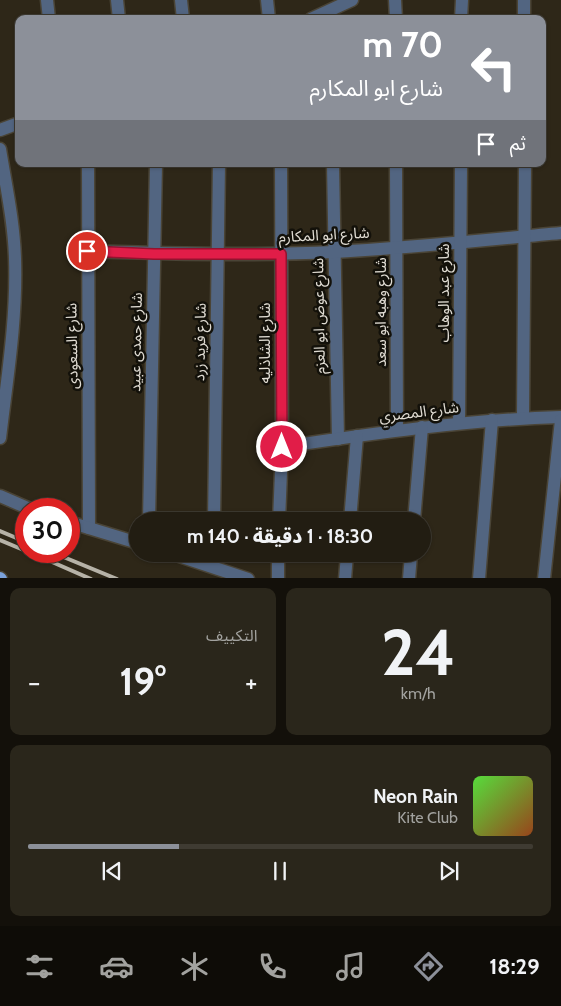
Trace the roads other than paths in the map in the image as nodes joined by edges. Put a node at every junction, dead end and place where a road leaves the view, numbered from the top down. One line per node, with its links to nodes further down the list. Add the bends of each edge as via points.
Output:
1 (47, 0): 10 (street)
2 (118, 0): 11 (street)
3 (181, 0): 12 (street)
4 (267, 0): 13 (street)
5 (395, 0): 14 (street)
6 (462, 0): 15 (street)
7 (524, 0): 16 (street)
8 (347, 1): 9 (street)
9 (332, 14)
10 (48, 15)
11 (119, 15)
12 (183, 15)
13 (269, 15)
14 (396, 15)
15 (462, 15)
16 (524, 15)
17 (15, 124): 18 (street)
18 (0, 130)
19 (0, 149): 44 (street, via 13,232 16,284)
20 (88, 167): 32 (street, شارع السعودى)
21 (156, 167): 34 (street, شارع حمدى عبيد)
22 (218, 167): 36 (street, شارع فريد زرد)
23 (281, 167): 35 (street, شارع الشاذليه)
24 (333, 167): 33 (street, شارع عوض ابو العزم)
25 (396, 167): 31 (street, شارع وهبه ابو سعد)
26 (461, 167): 30 (street, شارع عبد الوهاب)
27 (525, 167): 29 (street)
28 (561, 233): 29 (street, شارع ابو المكارم)
29 (526, 236): 30 (street, شارع ابو المكارم); 37 (street)
30 (461, 242): 31 (street, شارع ابو المكارم); 40 (street, شارع عبد الوهاب)
31 (396, 248): 33 (street, شارع ابو المكارم); 42 (street, شارع وهبه ابو سعد)
32 (87, 251): 34 (street, شارع ابو المكارم); 55 (street, شارع السعودى)
33 (334, 252): 35 (street, شارع ابو المكارم); 45 (street, شارع عوض ابو العزم)
34 (154, 254): 36 (street, شارع ابو المكارم); 49 (street, شارع حمدى عبيد)
35 (281, 254): 36 (street, شارع ابو المكارم); 46 (street, شارع الشاذليه)
36 (218, 255): 50 (street, شارع فريد زرد)
37 (523, 418): 38 (street, شارع المصري); 39 (street, شارع المصري)
38 (561, 418): 66 (street)
39 (492, 420): 40 (street, شارع المصري); 65 (street)
40 (460, 423): 41 (street, شارع المصري)
41 (422, 427): 42 (street, شارع المصري); 53 (street)
42 (397, 430): 43 (street, شارع المصري)
43 (357, 436): 45 (street, شارع المصري); 52 (street)
44 (0, 438)
45 (338, 439): 46 (street, شارع المصري)
46 (282, 447): 51 (street, شارع الشاذليه)
47 (0, 496): 48 (street)
48 (15, 502)
49 (149, 512)
50 (214, 512)
51 (279, 512)
52 (351, 512)
53 (415, 512)
54 (80, 525): 55 (street)
55 (89, 528): 56 (street)
56 (129, 540)
57 (217, 562): 61 (street)
58 (278, 562): 62 (street)
59 (346, 562): 63 (street)
60 (410, 562): 64 (street)
61 (248, 578)
62 (278, 578)
63 (345, 578)
64 (409, 578)
65 (479, 578)
66 (544, 578)

